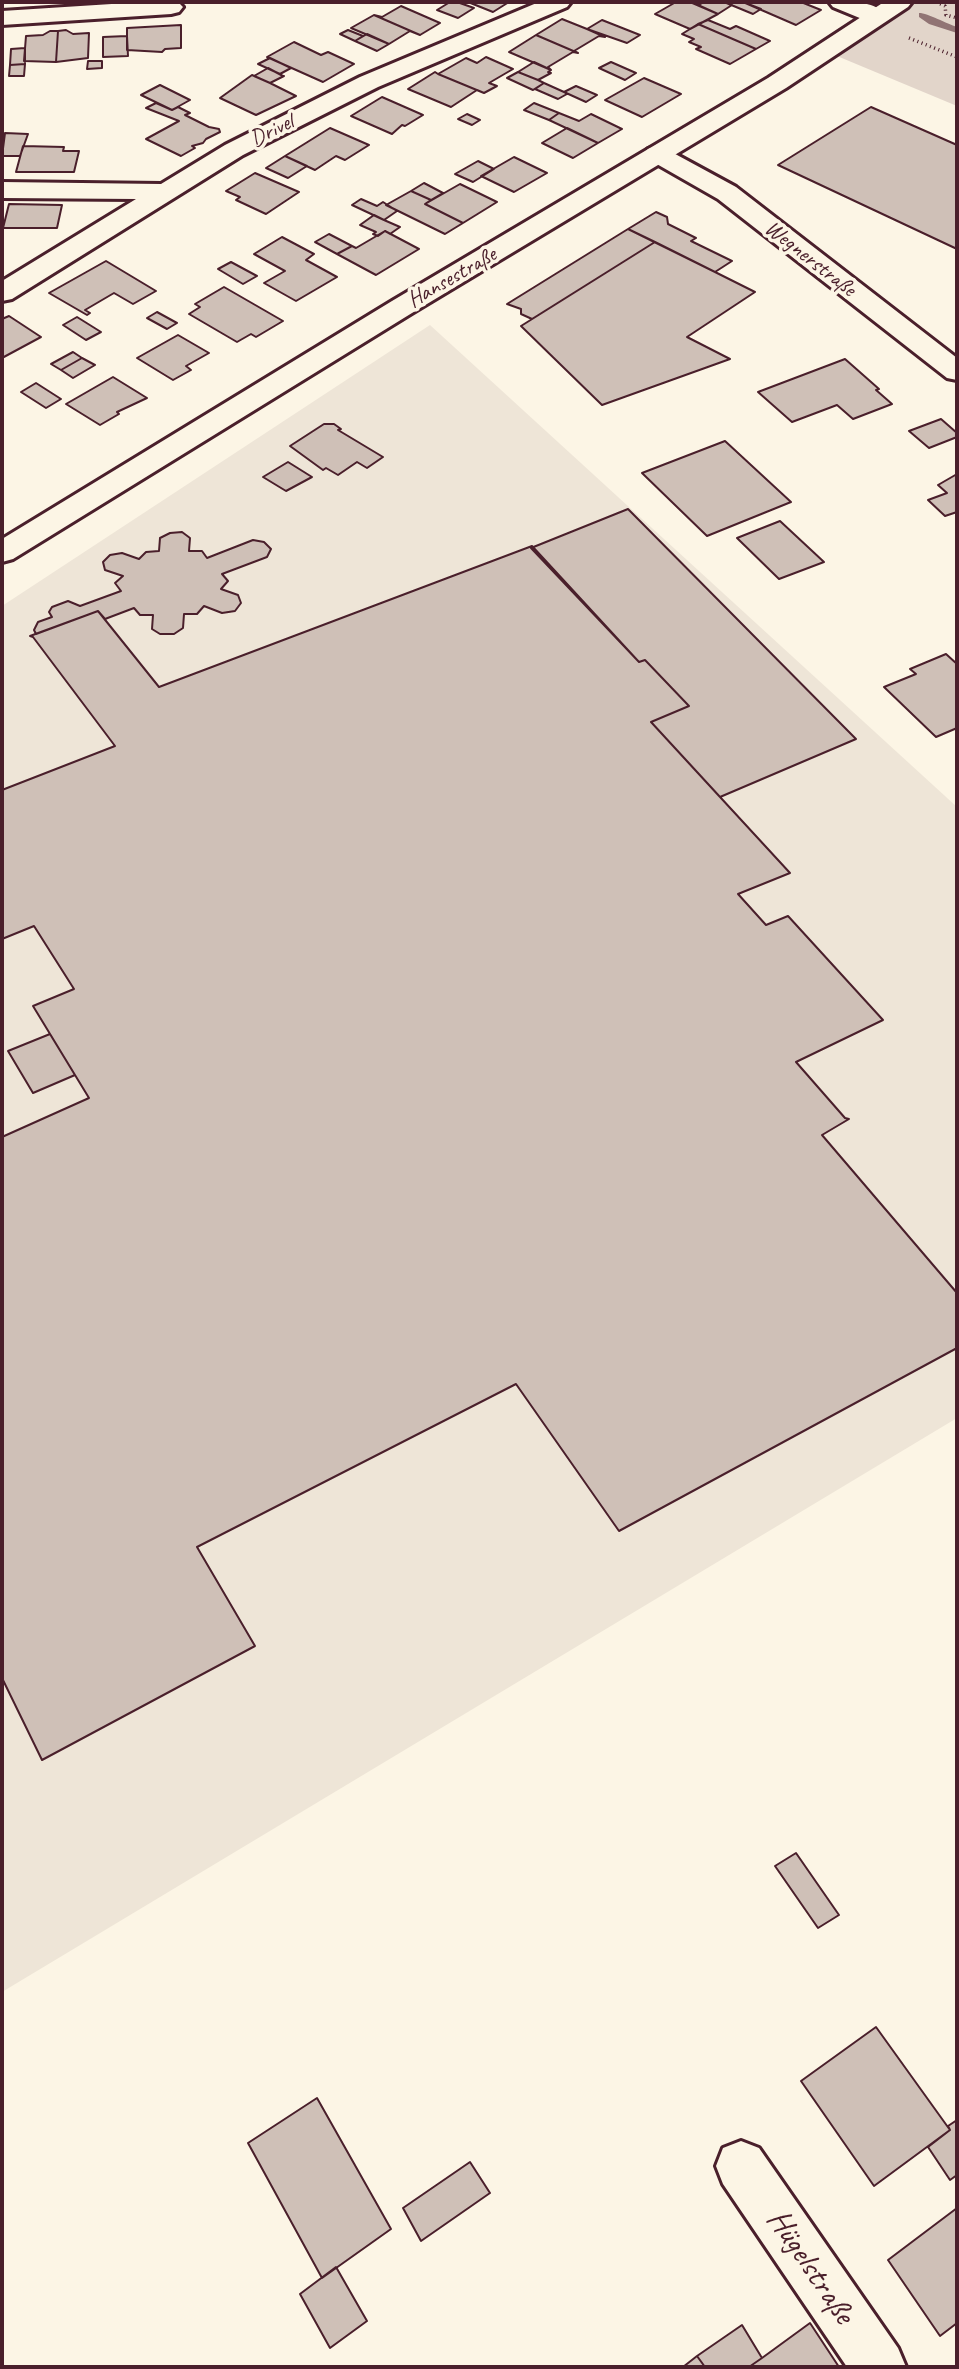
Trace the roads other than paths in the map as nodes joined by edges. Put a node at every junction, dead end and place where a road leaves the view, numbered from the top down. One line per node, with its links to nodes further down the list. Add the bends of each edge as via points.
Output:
1 (559, 2): 9 (street, Drivel, via 369,82 234,150)
2 (841, 2): 5 (street)
3 (900, 2): 5 (street, Hansestraße)
4 (172, 7): 6 (street)
5 (876, 16): 7 (street, Hansestraße, via 777,83)
6 (2, 18)
7 (657, 154): 11 (street, Wegnerstraße, via 727,193); 12 (street, Hansestraße)
8 (2, 190): 9 (street)
9 (168, 192): 10 (street, Drivel)
10 (2, 293)
11 (957, 372)
12 (2, 552)
13 (741, 2166): 14 (street, Hügelstraße)
14 (879, 2367)

